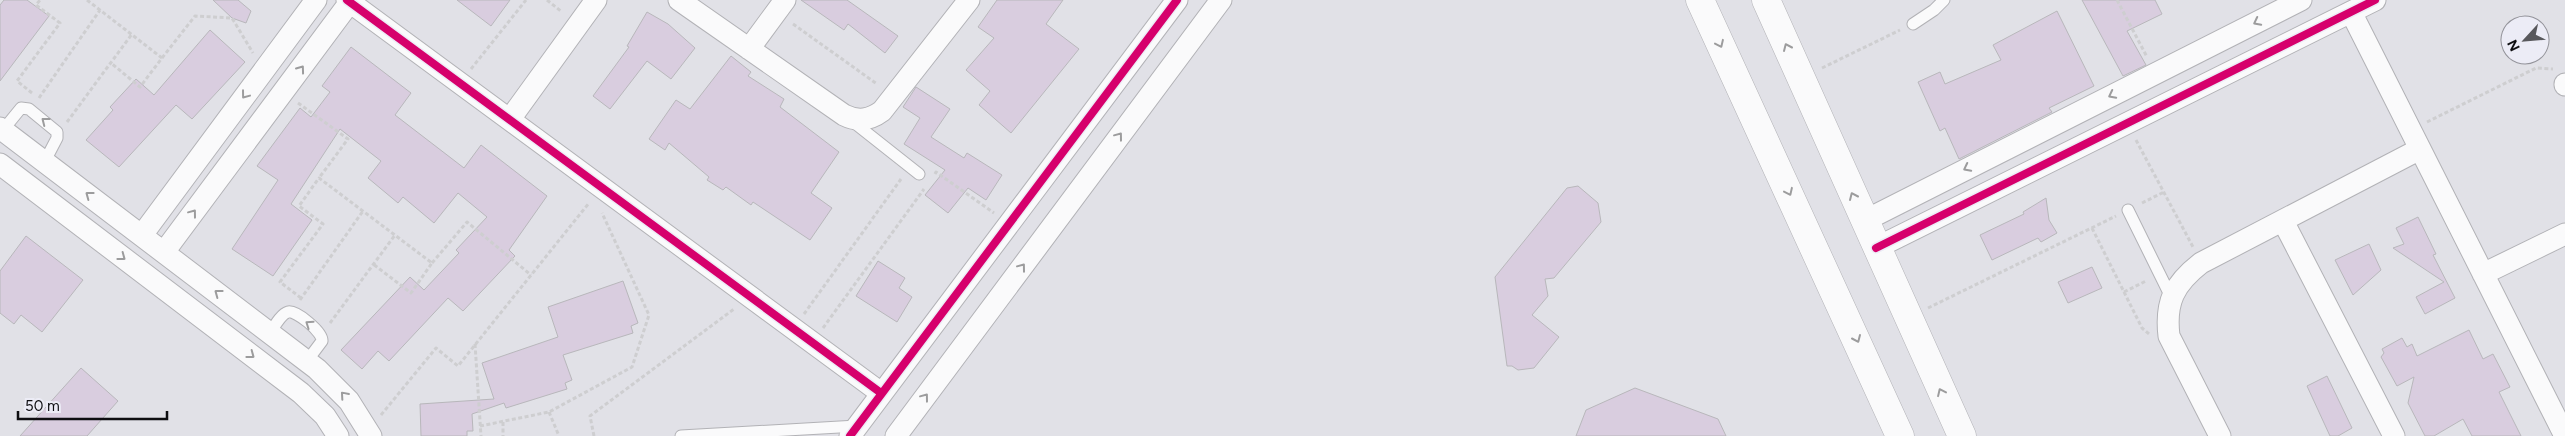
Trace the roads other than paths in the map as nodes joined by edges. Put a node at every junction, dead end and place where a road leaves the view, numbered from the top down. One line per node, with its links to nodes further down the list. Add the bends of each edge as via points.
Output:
1 (316, 0): 17 (street)
2 (596, 0): 20 (street)
3 (679, 0): 16 (street)
4 (969, 0): 19 (street, via 875,116 859,120)
5 (1177, 0): 37 (street)
6 (1221, 0): 43 (street, one-way to 6)
7 (1700, 0): 44 (street, one-way to 44)
8 (1766, 0): 27 (street, one-way to 8)
9 (1944, 0): 15 (lane)
10 (2301, 0): 27 (street, one-way to 27)
11 (2374, 0): 14 (street)
12 (349, 1): 18 (street, one-way to 12); 20 (street)
13 (781, 6): 16 (street)
14 (2351, 12): 22 (street); 31 (street)
15 (1913, 24)
16 (749, 49): 19 (street)
17 (264, 71): 18 (street); 30 (street, one-way to 30)
18 (285, 90): 32 (street, one-way to 18)
19 (844, 115): 25 (lane)
20 (510, 119): 37 (street, via 598,192)
21 (2, 129): 23 (street); 23 (lane, one-way to 21, via 58,135 31,110 21,108)
22 (2420, 149): 28 (street); 33 (street)
23 (45, 161): 30 (street, one-way to 23)
24 (0, 164): 41 (street, one-way to 41, via 301,393)
25 (919, 174)
26 (2128, 210): 34 (lane)
27 (1864, 220): 31 (street)
28 (2283, 222): 34 (street, via 2201,263 2183,277); 47 (street)
29 (2565, 234): 33 (street)
30 (142, 235): 32 (street)
31 (1876, 248): 45 (street, one-way to 31)
32 (164, 252): 35 (street, one-way to 32)
33 (2483, 274): 48 (street)
34 (2171, 297): 46 (street, via 2167,320 2169,336)
35 (270, 333): 36 (street); 36 (lane, one-way to 35, via 321,344 321,334 292,312 283,315)
36 (307, 361): 39 (street, one-way to 36, via 349,401)
37 (881, 393): 38 (street)
38 (853, 431): 40 (lane)
39 (369, 433)
40 (705, 435): 42 (lane)
41 (338, 436)
42 (680, 436)
43 (896, 436)
44 (1900, 436)
45 (1962, 436)
46 (2220, 436)
47 (2394, 436)
48 (2565, 436)

